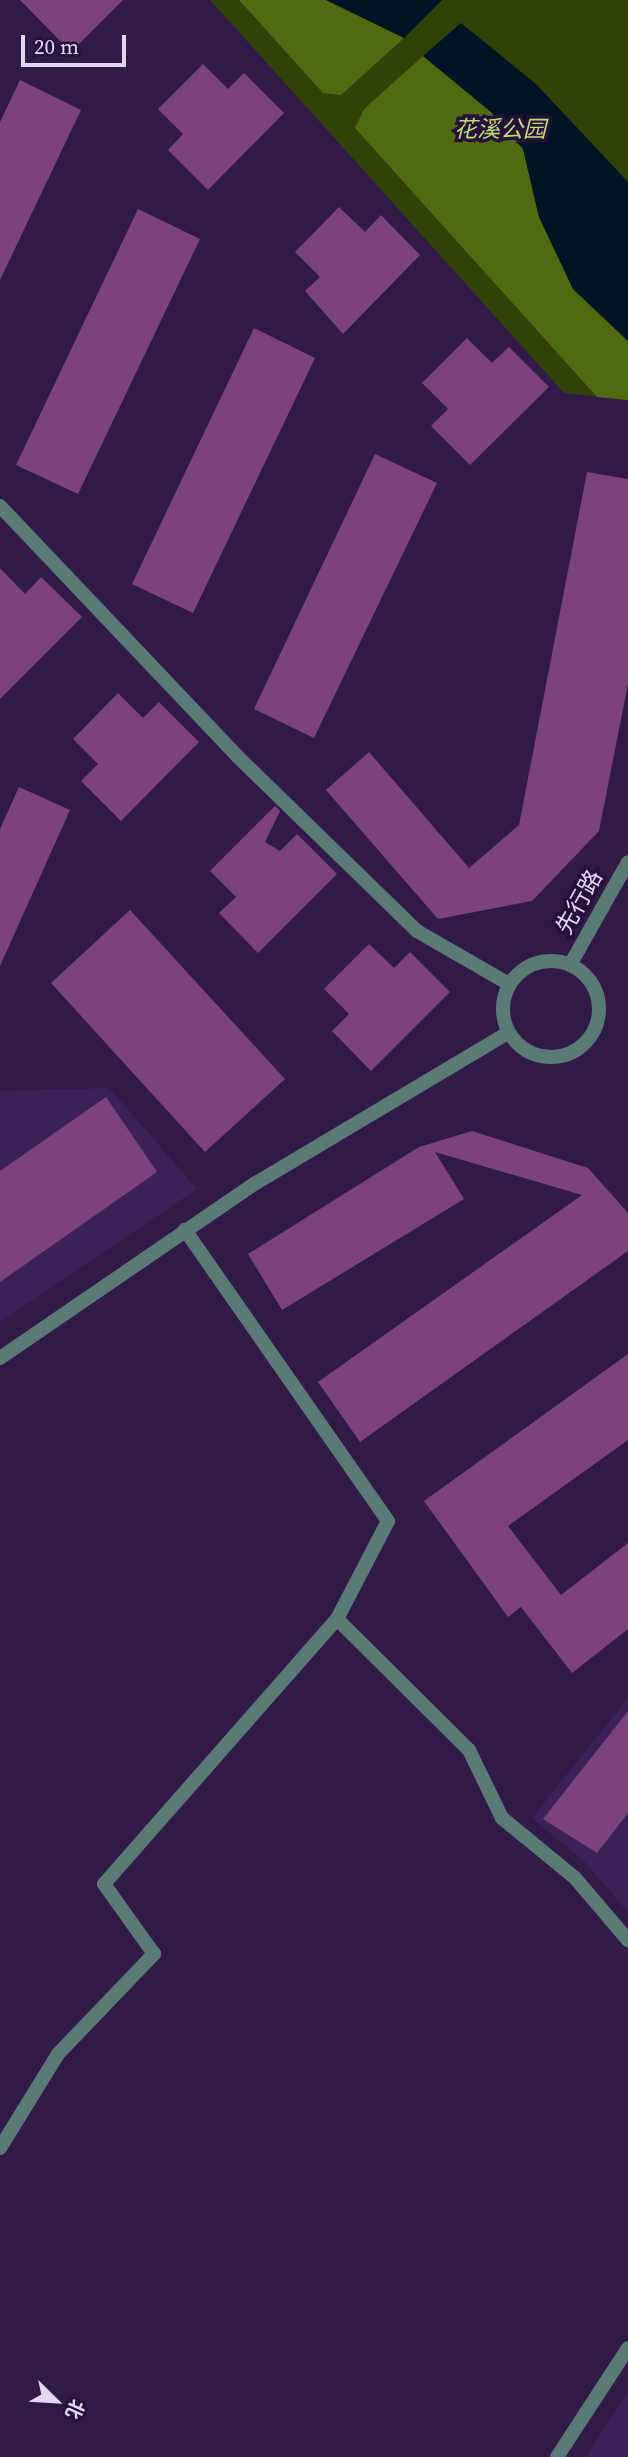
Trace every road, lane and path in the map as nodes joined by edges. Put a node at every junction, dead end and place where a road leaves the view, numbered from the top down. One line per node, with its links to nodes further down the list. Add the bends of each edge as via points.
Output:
1 (0, 506): 4 (street, via 238,757 417,931)
2 (628, 862): 3 (street, 先行路)
3 (570, 965): 4 (street, via 536,963); 5 (street, via 597,996 591,1037 554,1058 533,1055)
4 (509, 984): 5 (street, via 503,1017)
5 (508, 1033): 6 (street)
6 (185, 1230): 7 (street); 8 (street, via 388,1521)
7 (0, 1358)
8 (337, 1619): 9 (street, via 469,1750 502,1818 575,1878); 10 (street, via 104,1884 155,1954 58,2054)
9 (628, 1940)
10 (0, 2148)
11 (628, 2348): 12 (street)
12 (557, 2457)

